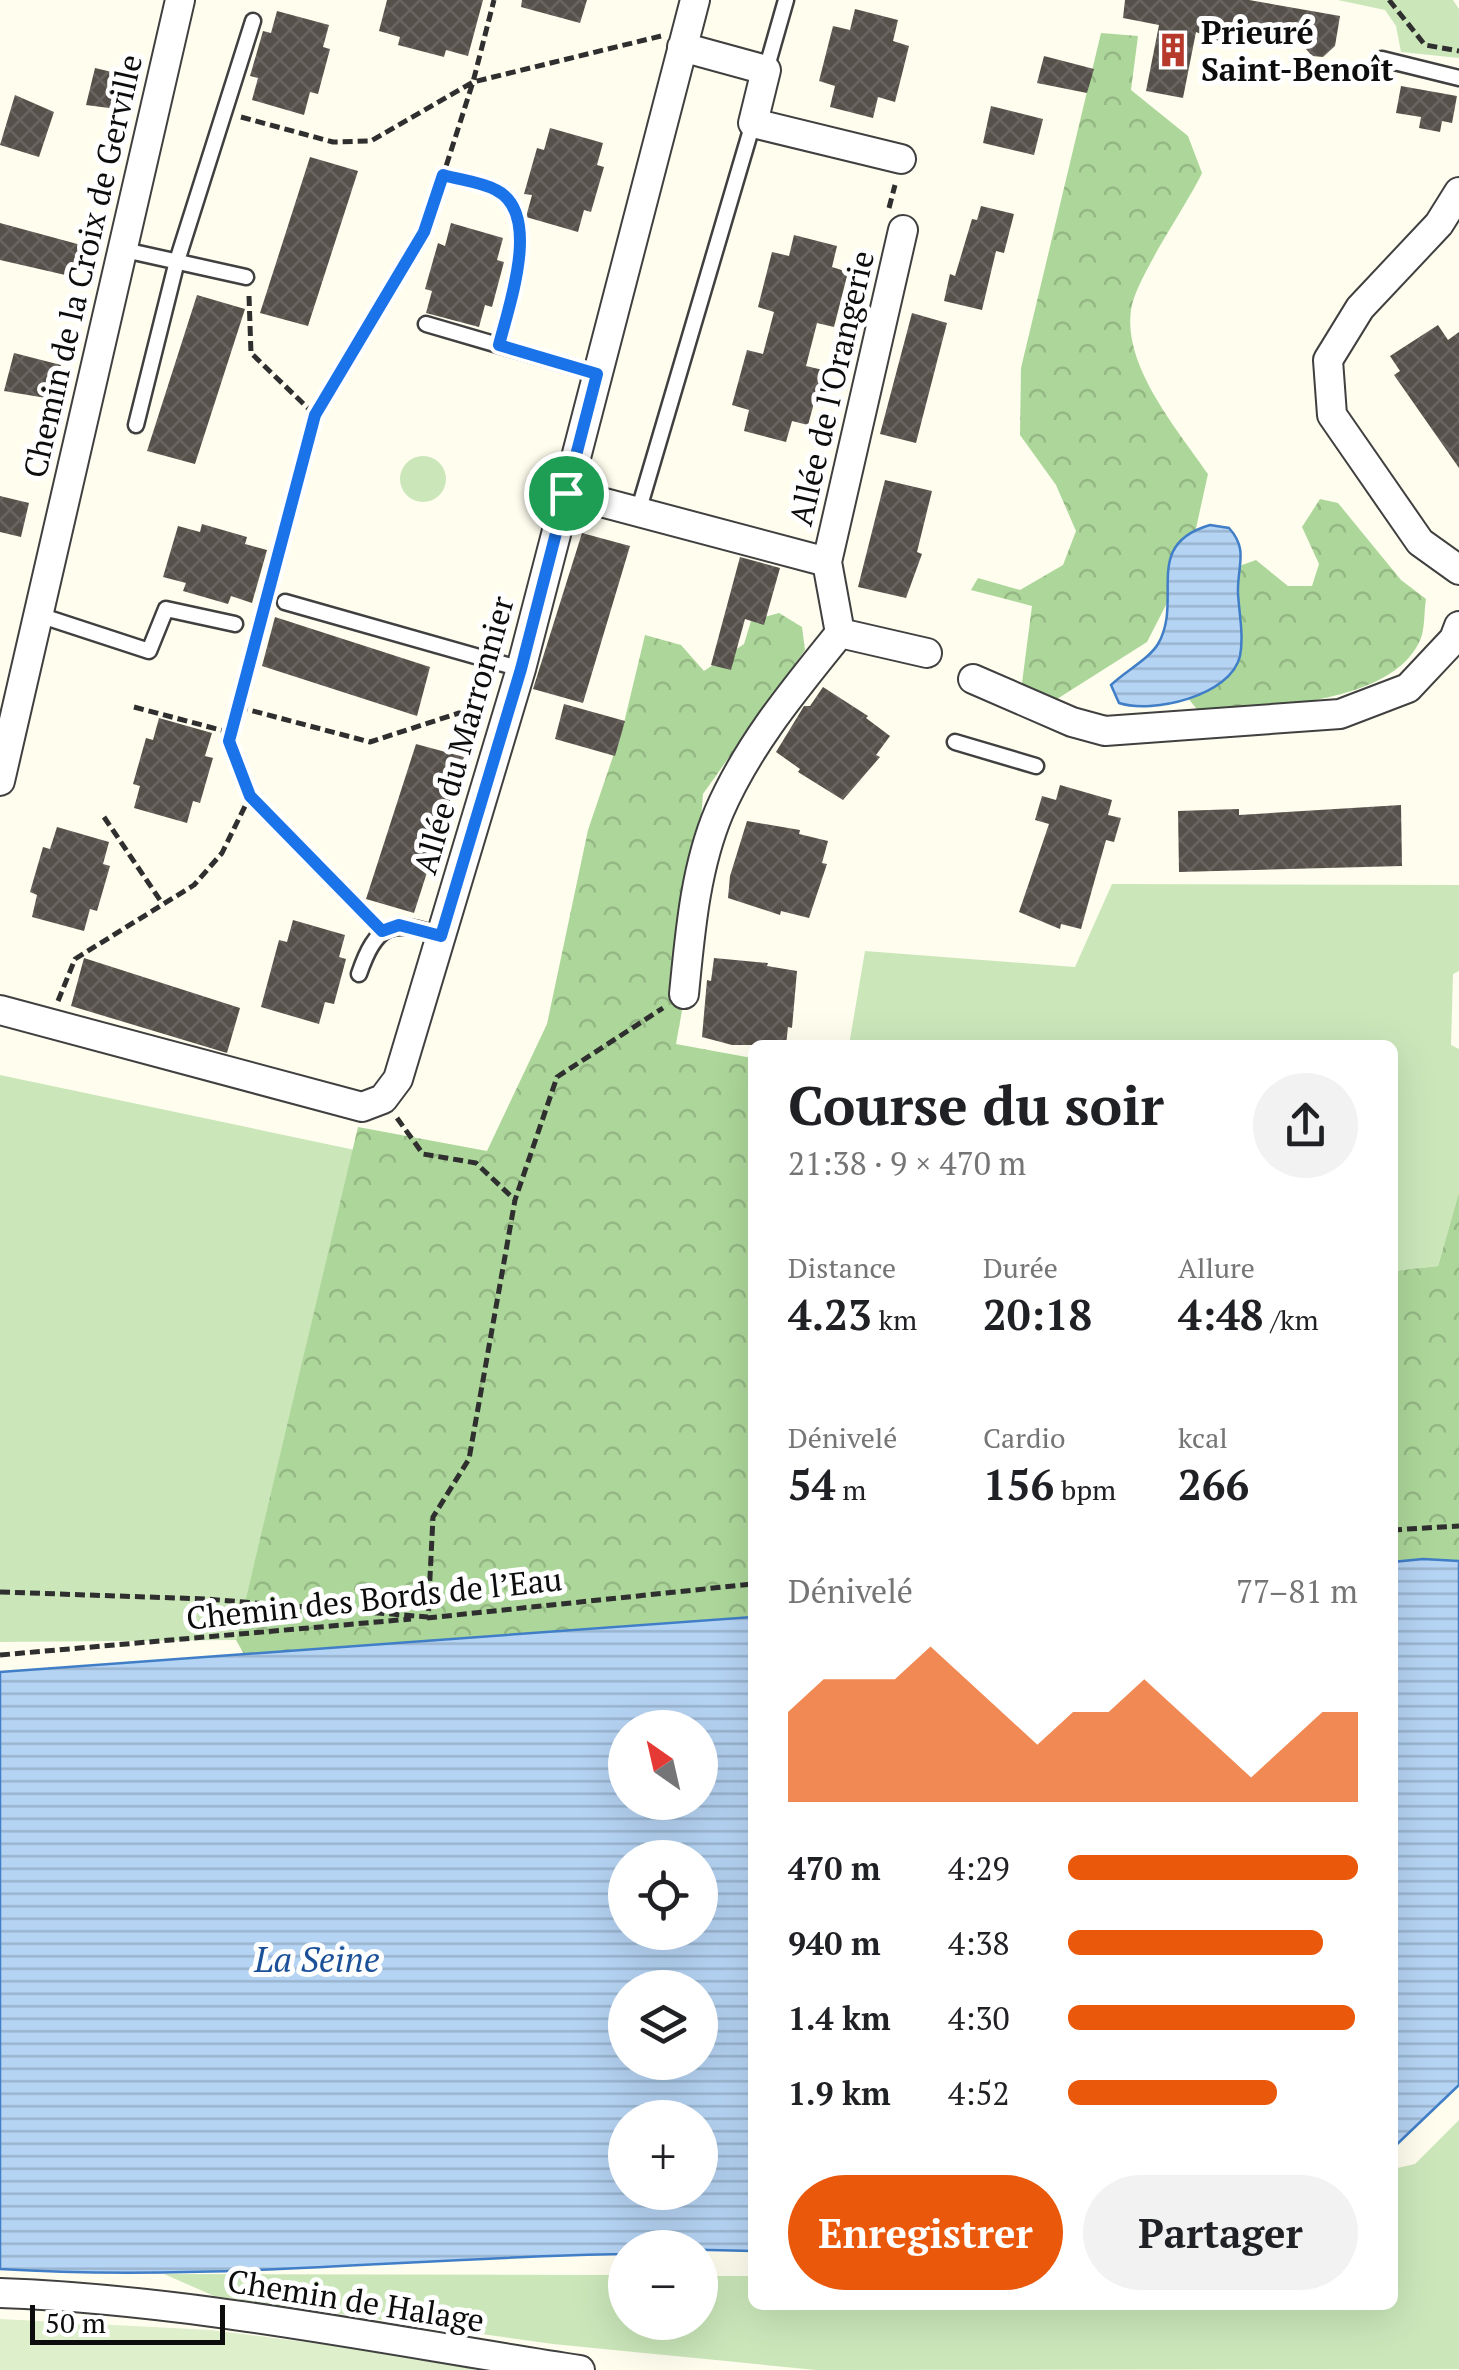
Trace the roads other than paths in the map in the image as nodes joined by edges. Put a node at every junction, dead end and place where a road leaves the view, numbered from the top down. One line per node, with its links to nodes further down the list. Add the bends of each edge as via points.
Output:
1 (180, 0): 13 (street, Chemin de la Croix de Gerville)
2 (695, 0): 5 (street, Allée du Marronnier)
3 (786, 0): 7 (lane)
4 (253, 21): 14 (lane)
5 (684, 38): 7 (street); 17 (street, Allée du Marronnier)
6 (1382, 59): 8 (lane)
7 (766, 70): 9 (street)
8 (1459, 78)
9 (753, 123): 10 (street); 20 (lane)
10 (902, 159)
11 (1459, 192): 22 (street, via 1440,224 1360,308 1328,360 1332,415 1420,542)
12 (904, 230): 21 (street, Allée de l'Orangerie)
13 (120, 248): 14 (lane); 24 (street, Chemin de la Croix de Gerville)
14 (178, 262): 15 (lane); 18 (lane)
15 (246, 278)
16 (426, 324): 17 (lane)
17 (597, 374): 19 (street, Allée du Marronnier)
18 (136, 425)
19 (566, 493): 20 (street); 29 (street, Allée du Marronnier)
20 (638, 512): 21 (street)
21 (827, 562): 27 (street)
22 (1459, 570)
23 (285, 602): 29 (lane)
24 (39, 615): 25 (lane, via 149,650 166,609); 33 (street, Chemin de la Croix de Gerville)
25 (235, 624)
26 (1459, 626): 30 (street, via 1408,688 1340,714 1106,731)
27 (840, 633): 28 (street); 36 (street, via 770,719 718,814 694,903)
28 (927, 653)
29 (521, 669): 34 (street, Allée du Marronnier)
30 (973, 679)
31 (955, 742): 32 (lane)
32 (1036, 766)
33 (0, 781)
34 (441, 936): 35 (lane, via 399,925 382,931 369,944); 37 (street, Allée du Marronnier, via 398,1079 383,1099 362,1107)
35 (359, 974)
36 (684, 994)
37 (0, 1010)
38 (0, 2293): 39 (street, Chemin de Halage, via 193,2310)
39 (580, 2370)

